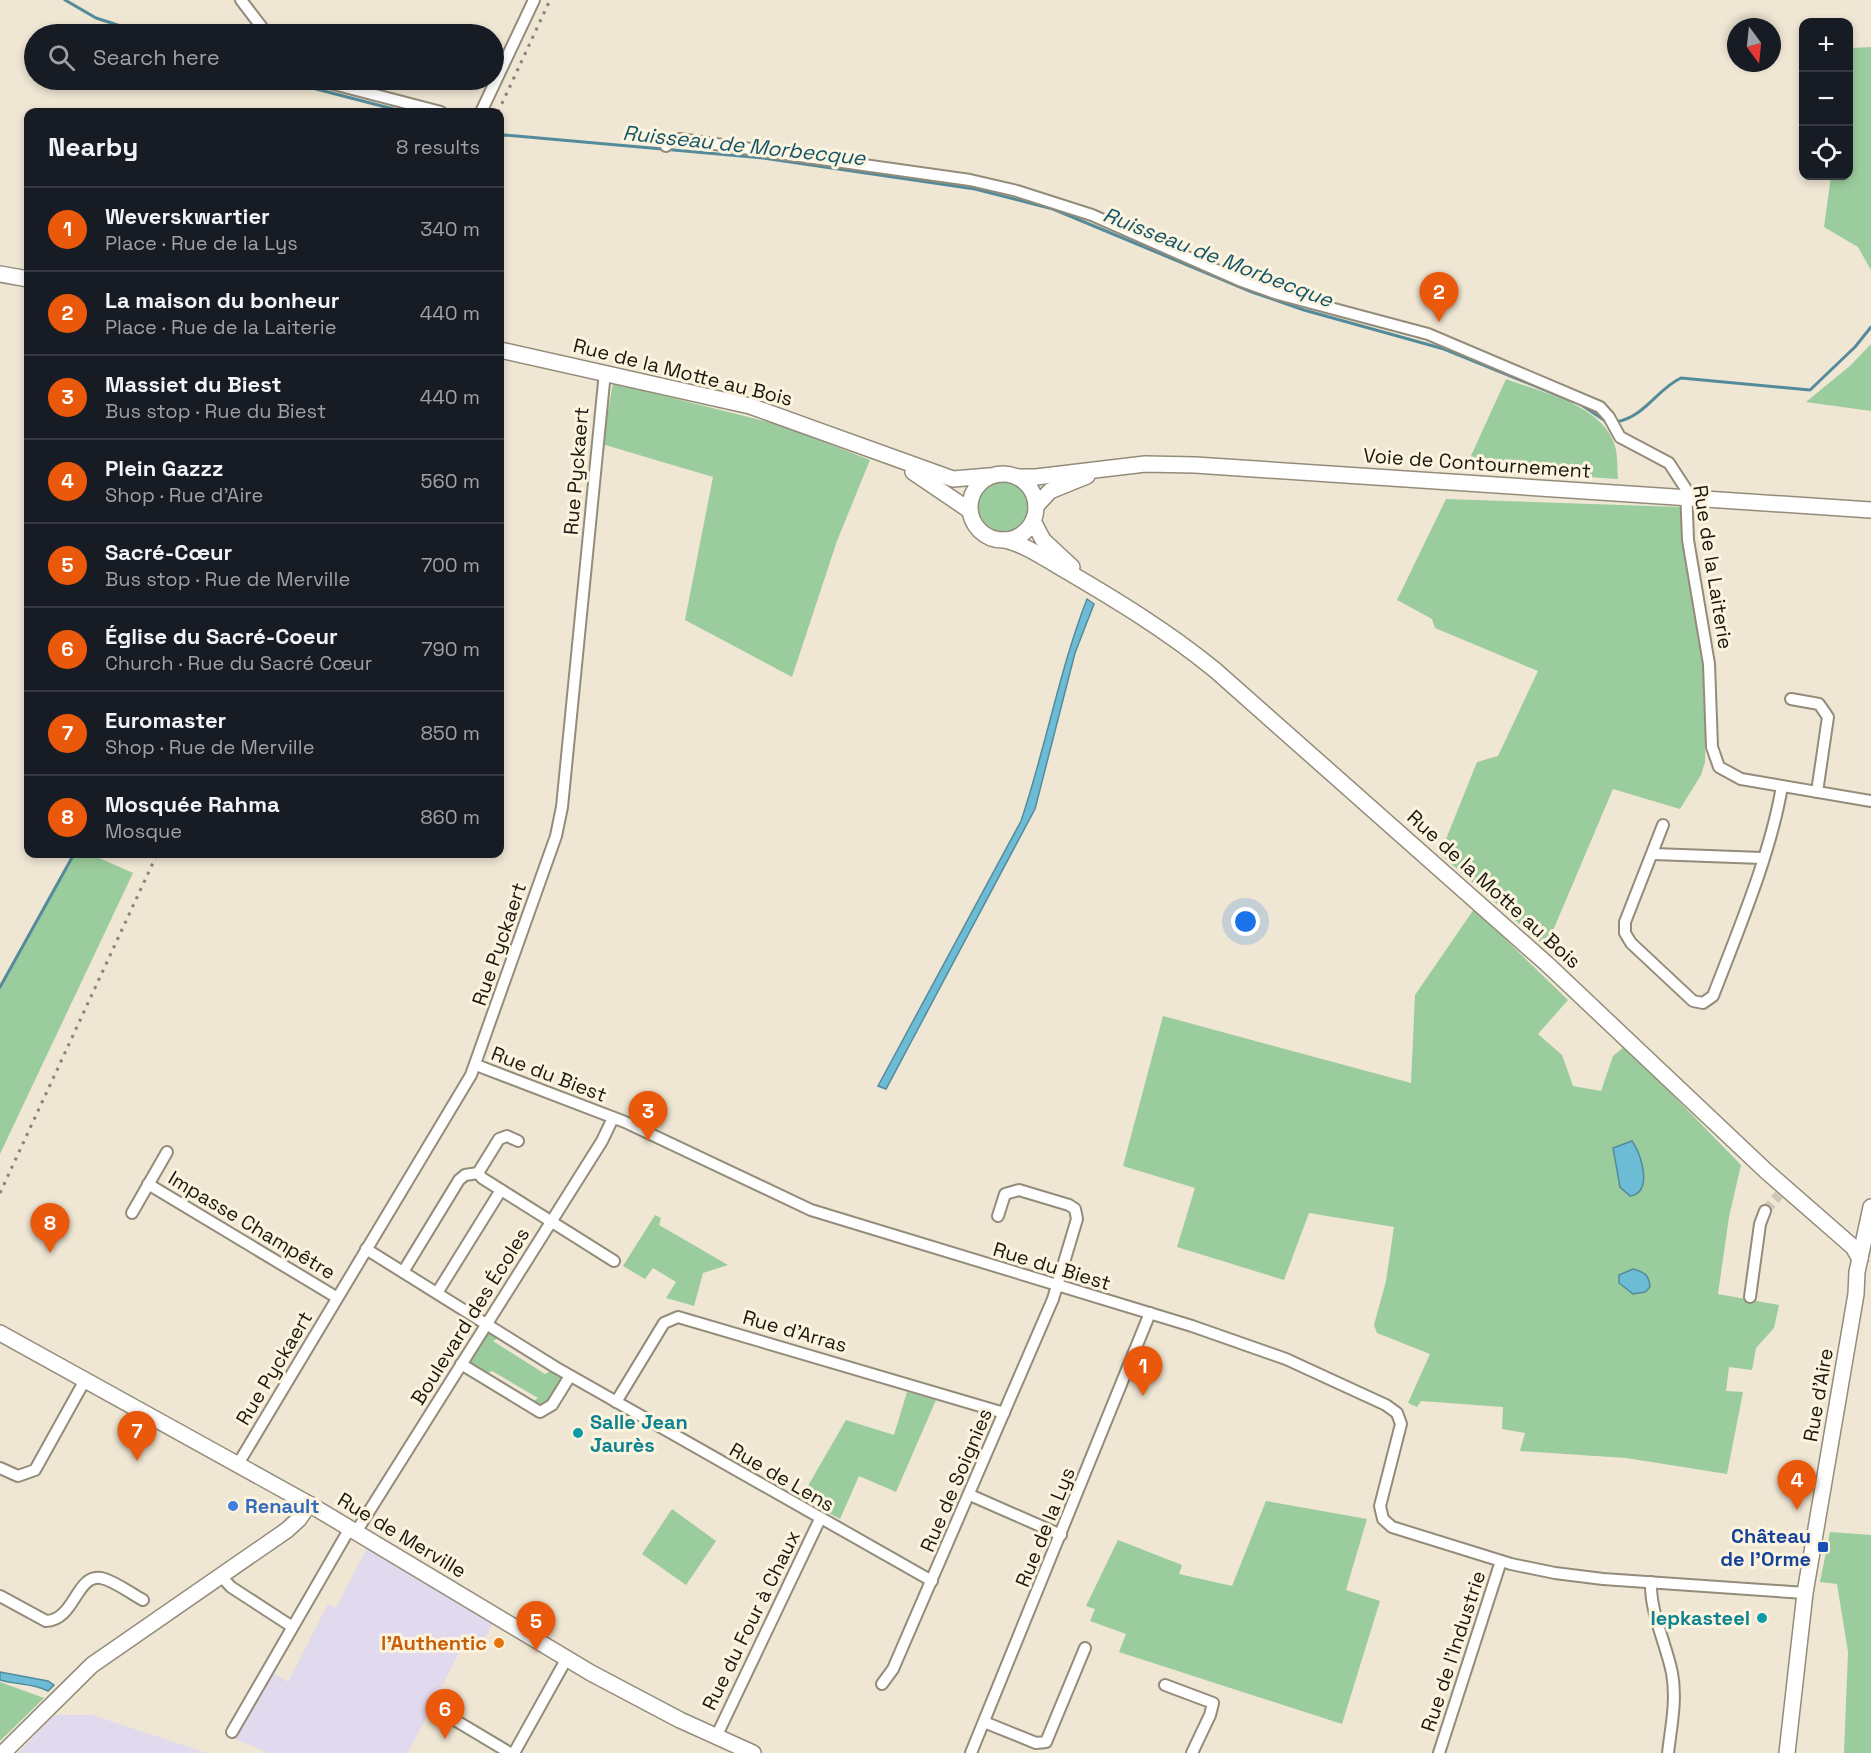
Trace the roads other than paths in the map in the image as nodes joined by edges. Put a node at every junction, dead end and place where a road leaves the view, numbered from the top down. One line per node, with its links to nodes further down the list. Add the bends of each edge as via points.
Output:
1 (241, 0): 3 (street)
2 (534, 0): 4 (street)
3 (259, 24)
4 (504, 65)
5 (356, 90): 7 (street)
6 (492, 90): 8 (street)
7 (426, 108)
8 (484, 108)
9 (666, 146): 18 (street, Rue de la Laiterie, via 680,139 873,165 1017,190 1130,230 1260,288 1444,340 1585,399 1600,407 1627,443 1669,464 1682,480)
10 (0, 274): 11 (street)
11 (24, 278)
12 (504, 351): 13 (street, Rue de la Motte au Bois)
13 (605, 372): 14 (street, Rue de la Motte au Bois, via 757,408); 33 (street, Rue Pyckaert, via 561,815)
14 (888, 456): 16 (street, Rue de la Motte au Bois, via 953,479); 19 (street, Rue de la Motte au Bois)
15 (1113, 468): 17 (street); 18 (street, Voie de Contournement, via 1202,465); 22 (street, via 1045,494)
16 (989, 476): 17 (street, via 1001,473); 19 (street, via 974,490)
17 (1017, 477): 22 (street, via 1030,487)
18 (1687, 499): 20 (street, Voie de Contournement); 27 (street, Rue de la Laiterie, via 1689,547 1711,678 1714,758 1732,776)
19 (969, 510): 24 (street, via 972,521 983,533)
20 (1838, 510): 21 (street, Voie de Contournement); 23 (street, Voie de Contournement)
21 (1871, 510)
22 (1034, 513): 24 (street, via 1020,535); 25 (street, Rue de la Motte au Bois, via 1043,540)
23 (1871, 517)
24 (1005, 540): 25 (street, Rue de la Motte au Bois, via 1030,549)
25 (1089, 583): 47 (street, Rue de la Motte au Bois, via 1187,648 1245,696 1547,964 1782,1191)
26 (1791, 699): 28 (street, via 1819,705 1828,717)
27 (1782, 786): 28 (street, Rue de la Laiterie); 32 (street)
28 (1817, 792): 29 (street, Rue de la Laiterie)
29 (1871, 801)
30 (1663, 825): 31 (street)
31 (1654, 854): 32 (street); 32 (street, via 1625,922 1625,933 1693,1001 1700,1003 1709,1000 1714,992)
32 (1762, 858)
33 (476, 1065): 34 (street, Rue du Biest); 45 (street, Rue Pyckaert)
34 (613, 1118): 44 (street, Boulevard des Écoles); 49 (street, Rue du Biest, via 811,1210)
35 (518, 1141): 37 (street, via 507,1136 499,1139)
36 (167, 1152): 38 (street, Impasse Champêtre)
37 (478, 1173): 39 (street); 48 (street, via 459,1180)
38 (148, 1184): 42 (street, Impasse Champêtre); 51 (street, Impasse Champêtre)
39 (501, 1190): 44 (street); 50 (street)
40 (1871, 1207): 47 (street, Rue d'Aire)
41 (1765, 1211): 52 (street)
42 (132, 1213)
43 (998, 1215): 49 (street, Rue de Soignies, via 1005,1194 1015,1190 1075,1209 1076,1222)
44 (551, 1222): 46 (street); 54 (street, Boulevard des Écoles)
45 (366, 1249): 48 (street, Rue de Lens); 51 (street, Rue Pyckaert)
46 (614, 1261)
47 (1863, 1262): 72 (street, Rue d'Aire)
48 (403, 1272): 50 (street, Rue de Lens)
49 (1058, 1286): 53 (street, Rue du Biest); 60 (street, Rue de Soignies)
50 (437, 1293): 54 (street, Rue de Lens)
51 (336, 1297): 61 (street, Rue Pyckaert)
52 (1750, 1297)
53 (1150, 1313): 67 (street, Rue de la Lys); 68 (street, Rue du Biest, via 1278,1356 1390,1407 1399,1416 1401,1427 1380,1502 1383,1519 1396,1528)
54 (486, 1324): 56 (street, Boulevard des Écoles); 57 (street, Rue de Lens)
55 (0, 1333): 58 (street, Rue de Merville)
56 (461, 1364): 57 (street, via 540,1412 550,1407); 66 (street, Boulevard des Écoles)
57 (570, 1376): 59 (street, Rue de Lens)
58 (85, 1380): 61 (street, Rue de Merville); 62 (street, via 35,1470 18,1476)
59 (616, 1402): 60 (street, Rue d'Arras, via 664,1323 678,1317); 65 (street, Rue de Lens)
60 (1004, 1413): 63 (street, Rue de Soignies)
61 (238, 1464): 64 (street, Rue de Merville)
62 (0, 1468)
63 (970, 1495): 67 (street); 70 (street, Rue de Soignies)
64 (309, 1504): 66 (street, Rue de Merville); 69 (street, via 291,1526)
65 (820, 1519): 70 (street, Rue de Lens); 83 (street, Rue du Four à Chaux)
66 (353, 1530): 75 (street, Boulevard des Écoles); 77 (street, Rue de Merville)
67 (1061, 1535): 81 (street, Rue de la Lys)
68 (1501, 1561): 71 (street, via 1564,1575); 89 (street, Rue de l'Industrie)
69 (221, 1576): 75 (street); 84 (street, via 98,1660)
70 (932, 1581): 78 (street, Rue de Soignies, via 893,1669)
71 (1651, 1582): 72 (street); 90 (street, via 1673,1680)
72 (1805, 1593): 91 (street, Rue d'Aire)
73 (0, 1596): 74 (street, via 46,1622 63,1616 85,1583 96,1578)
74 (143, 1600)
75 (291, 1626): 82 (street, Boulevard des Écoles)
76 (1085, 1648): 81 (street, via 1046,1742 1036,1743)
77 (567, 1658): 83 (street, Rue de Merville); 85 (street)
78 (882, 1684)
79 (1165, 1685): 88 (street, via 1213,1703)
80 (438, 1710): 85 (street)
81 (984, 1722): 87 (street, Rue de la Lys)
82 (232, 1732)
83 (716, 1737): 86 (street, Rue de Merville)
84 (3, 1753)
85 (512, 1753)
86 (753, 1753)
87 (971, 1753)
88 (1192, 1753)
89 (1439, 1753)
90 (1668, 1753)
91 (1786, 1753)

